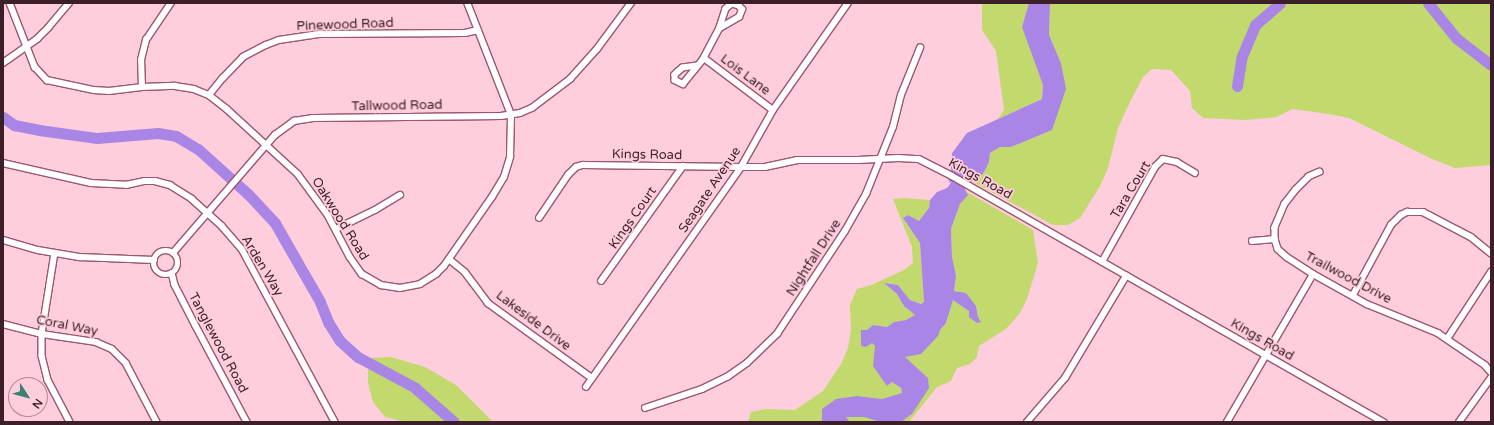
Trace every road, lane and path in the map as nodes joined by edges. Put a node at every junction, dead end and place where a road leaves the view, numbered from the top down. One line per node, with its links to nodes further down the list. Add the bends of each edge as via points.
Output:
1 (10, 3): 9 (street)
2 (69, 3): 9 (street, via 48,28)
3 (172, 3): 14 (street, via 156,24 145,45 141,60)
4 (467, 3): 8 (street, Oakwood Road)
5 (631, 3): 17 (street, Tallwood Road, via 598,49 570,79 532,108)
6 (848, 3): 16 (street, Seagate Avenue)
7 (720, 28): 7 (street, Lois Lane, via 739,17 742,10 737,4 728,5); 11 (street, Lois Lane)
8 (478, 30): 15 (street, Pinewood Road, via 465,33 319,34 280,40 243,57); 17 (street, Oakwood Road)
9 (27, 47): 12 (street); 14 (street, Oakwood Road, via 35,67 47,80 94,90)
10 (920, 48): 19 (street, Nightfall Drive)
11 (704, 58): 13 (street, Lois Lane); 16 (street, Lois Lane)
12 (3, 63)
13 (697, 66)
14 (142, 87): 15 (street, Oakwood Road, via 182,86)
15 (209, 95): 18 (street, Oakwood Road)
16 (773, 110): 22 (street, Seagate Avenue)
17 (511, 115): 18 (street, Tallwood Road, via 303,119 284,127); 35 (street, Oakwood Road, via 510,157 504,177)
18 (267, 144): 26 (street, Tallwood Road); 28 (street, Oakwood Road, via 305,182)
19 (880, 159): 22 (street, Kings Road, via 797,160 765,167); 37 (street, Kings Road, via 919,160 952,176); 52 (street, Nightfall Drive, via 866,194 845,231 790,315 763,349 727,377 702,389)
20 (3, 163): 26 (street, Arden Way, via 91,184 126,185 145,181 162,183 182,192)
21 (682, 166): 22 (street, Kings Road); 27 (street, Kings Road, via 576,167); 42 (street, Kings Court)
22 (741, 167): 49 (street, Seagate Avenue)
23 (1320, 172): 29 (street, via 1300,186 1285,204 1276,228)
24 (1195, 173): 37 (street, Tara Court, via 1177,162 1163,159 1155,167)
25 (400, 194): 28 (street, via 375,210)
26 (208, 212): 32 (street, Tallwood Road); 56 (street, Arden Way, via 252,265)
27 (539, 218)
28 (336, 229): 35 (street, Oakwood Road, via 362,274 381,285 400,288 420,284 436,274)
29 (1275, 239): 31 (street); 40 (street, Trailwood Drive, via 1278,249 1287,258)
30 (3, 240): 34 (street)
31 (1252, 241)
32 (173, 252): 36 (street, via 161,251); 39 (street, via 178,264)
33 (1491, 252): 43 (street, via 1471,237 1423,212 1407,212 1391,225)
34 (55, 253): 36 (street, via 88,258); 45 (street)
35 (449, 259): 49 (street, Lakeside Drive, via 465,272 488,303)
36 (154, 260): 39 (street, via 155,268 160,274)
37 (1102, 262): 41 (street, Kings Road)
38 (1491, 272): 46 (street)
39 (172, 273): 55 (street, Tanglewood Road, via 196,326)
40 (1313, 274): 43 (street, Trailwood Drive); 47 (street)
41 (1126, 276): 47 (street, Kings Road); 57 (street, via 1065,378)
42 (601, 281)
43 (1353, 295): 46 (street, Trailwood Drive, via 1367,304)
44 (3, 324): 45 (street, Coral Way)
45 (42, 334): 53 (street, via 42,356 48,380); 54 (street, Coral Way, via 96,342 112,349 126,363)
46 (1447, 339): 48 (street, Trailwood Drive)
47 (1265, 355): 58 (street); 59 (street, Kings Road)
48 (1491, 372)
49 (592, 378): 51 (street, Seagate Avenue)
50 (1491, 378): 60 (street)
51 (586, 387)
52 (646, 408)
53 (70, 422)
54 (157, 422)
55 (247, 422)
56 (335, 422)
57 (1027, 422)
58 (1227, 422)
59 (1384, 422)
60 (1458, 422)

